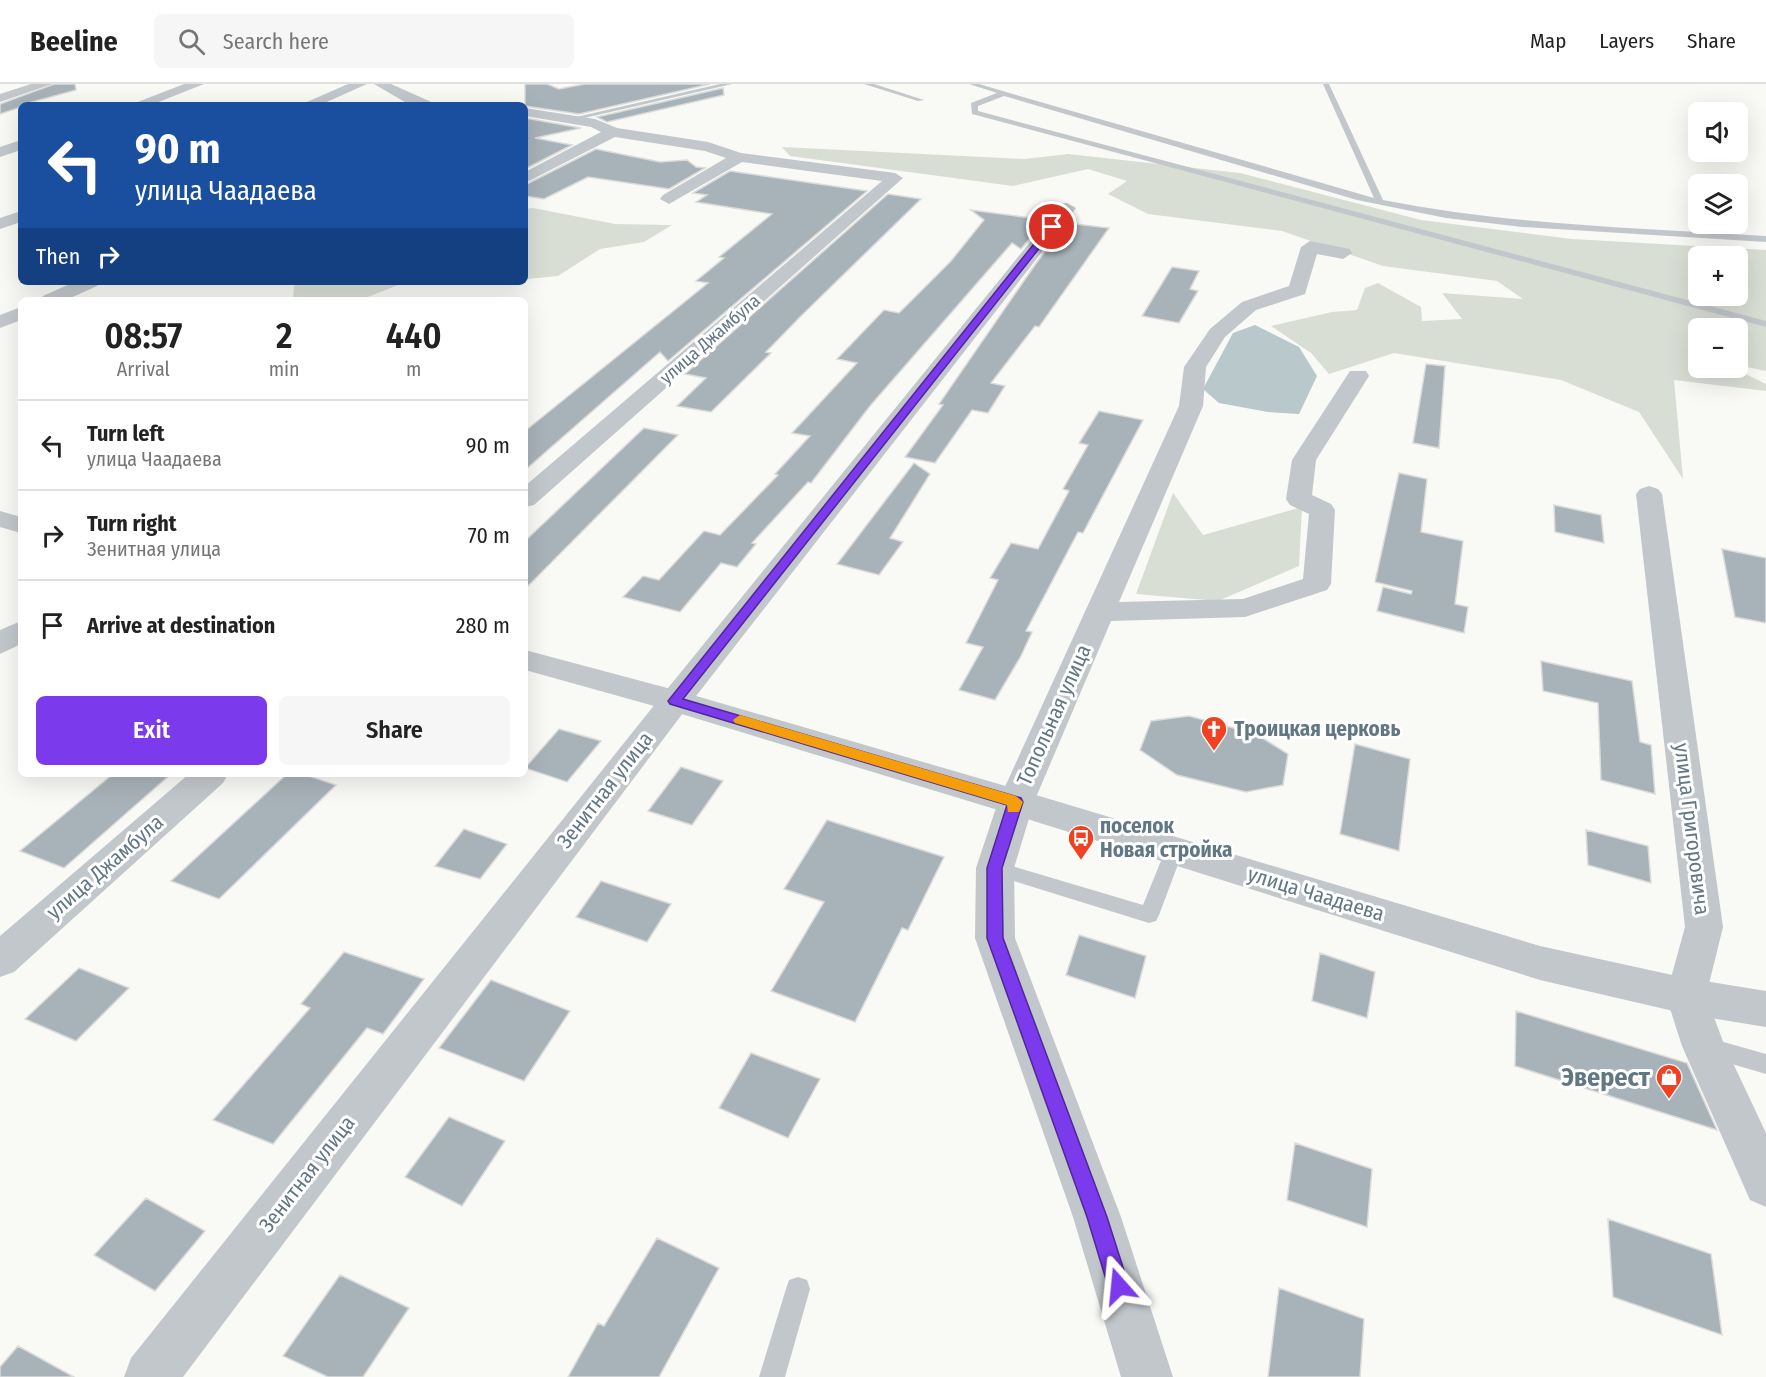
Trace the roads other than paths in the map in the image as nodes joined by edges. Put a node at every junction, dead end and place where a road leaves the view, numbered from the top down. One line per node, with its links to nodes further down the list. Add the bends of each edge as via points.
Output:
1 (45, 84): 10 (street)
2 (197, 84): 12 (street)
3 (360, 84): 13 (street)
4 (381, 84): 14 (street)
5 (729, 84): 16 (lane)
6 (867, 84): 11 (lane)
7 (972, 84): 9 (lane)
8 (1326, 84): 23 (lane)
9 (1004, 93): 23 (lane); 33 (lane, via 974,105 975,112)
10 (0, 98)
11 (920, 100)
12 (145, 102)
13 (315, 102)
14 (415, 102)
15 (528, 113): 16 (street)
16 (567, 120): 17 (street, via 595,123)
17 (613, 132): 20 (street, via 708,147); 21 (street)
18 (18, 146): 19 (street)
19 (0, 152)
20 (739, 157): 22 (street); 36 (street, улица Джамбула, via 895,178)
21 (528, 176)
22 (669, 198)
23 (1380, 202): 27 (lane, via 1522,224)
24 (1066, 208): 43 (street, Зенитная улица)
25 (18, 217): 26 (street)
26 (0, 224)
27 (1766, 239)
28 (1343, 252): 39 (street, Топольная улица, via 1310,247 1298,290 1249,306 1217,333 1195,367 1191,406)
29 (83, 285): 30 (street)
30 (57, 297)
31 (18, 314): 32 (street)
32 (0, 322)
33 (1766, 324)
34 (1358, 376): 39 (street, via 1304,460 1299,499 1322,510 1317,584 1245,608)
35 (1649, 494): 49 (street, улица Григоровича, via 1704,927)
36 (528, 496)
37 (0, 519): 38 (street)
38 (18, 524)
39 (1100, 612): 45 (street, Топольная улица)
40 (18, 632): 41 (street)
41 (0, 644)
42 (528, 661): 43 (street, улица Чаадаева)
43 (675, 701): 45 (street, улица Чаадаева); 55 (street, Зенитная улица)
44 (208, 777): 48 (street, улица Джамбула)
45 (1016, 802): 46 (street, улица Чаадаева); 47 (street, Топольная улица)
46 (1174, 851): 47 (lane, via 1149,915); 49 (street, улица Чаадаева, via 1540,963)
47 (995, 868): 57 (street, Топольная улица, via 995,938 1097,1217)
48 (0, 960)
49 (1686, 996): 50 (street, улица Чаадаева); 51 (street)
50 (1766, 1009)
51 (1703, 1046): 52 (lane); 53 (street)
52 (1766, 1064)
53 (1766, 1184)
54 (798, 1289): 56 (lane)
55 (150, 1377)
56 (772, 1377)
57 (1147, 1377)

